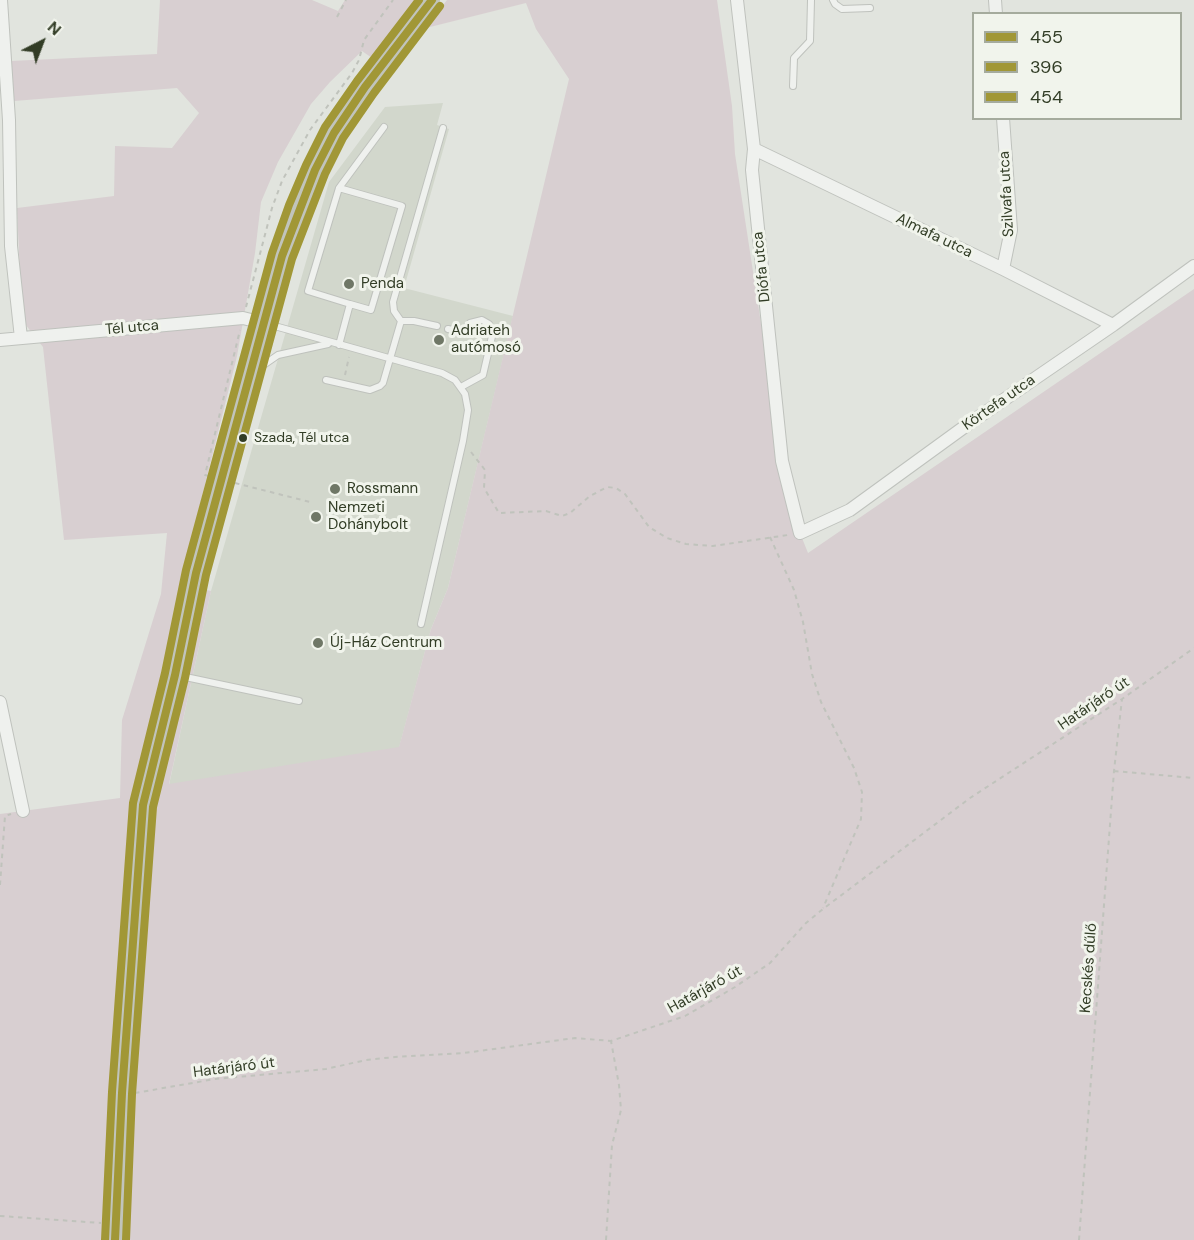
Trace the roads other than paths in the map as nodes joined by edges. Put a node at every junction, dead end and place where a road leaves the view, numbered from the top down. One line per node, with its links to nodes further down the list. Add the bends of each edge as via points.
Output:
1 (1, 0): 21 (street, via 9,120 11,246)
2 (432, 0): 17 (main road, via 334,133 299,209)
3 (737, 0): 11 (street, Diófa utca)
4 (811, 0): 7 (lane, via 810,41 794,58)
5 (833, 0): 6 (lane, via 842,9)
6 (870, 8)
7 (793, 86)
8 (1003, 120): 14 (street, Szilvafa utca, via 1011,230)
9 (384, 127): 12 (lane)
10 (442, 128): 16 (lane, via 393,302)
11 (754, 149): 14 (street, Almafa utca); 29 (street, Diófa utca, via 752,170 782,461)
12 (339, 188): 15 (lane, via 308,291); 15 (lane, via 402,206 371,310)
13 (1194, 266): 18 (street, Körtefa utca)
14 (1003, 269): 18 (street, Almafa utca)
15 (350, 304): 24 (lane)
16 (401, 321): 19 (lane); 25 (lane)
17 (263, 323): 21 (street, Tél utca, via 243,318); 23 (lane); 26 (main road)
18 (1113, 325): 29 (street, Körtefa utca, via 850,510)
19 (437, 326)
20 (448, 329): 28 (lane, via 462,332 476,320 485,321 492,328 483,375)
21 (21, 338): 22 (street, Tél utca)
22 (0, 340)
23 (331, 343): 24 (lane); 26 (lane, via 278,355)
24 (339, 345): 25 (lane)
25 (390, 360): 27 (lane, via 383,383 377,388 370,390); 28 (lane, via 442,373)
26 (250, 375): 31 (main road, via 196,573)
27 (326, 380)
28 (461, 387): 30 (lane, via 468,410)
29 (800, 533)
30 (421, 624)
31 (175, 675): 32 (lane); 35 (main road, via 143,805)
32 (299, 701)
33 (0, 702): 34 (street)
34 (23, 811)
35 (116, 1232)

